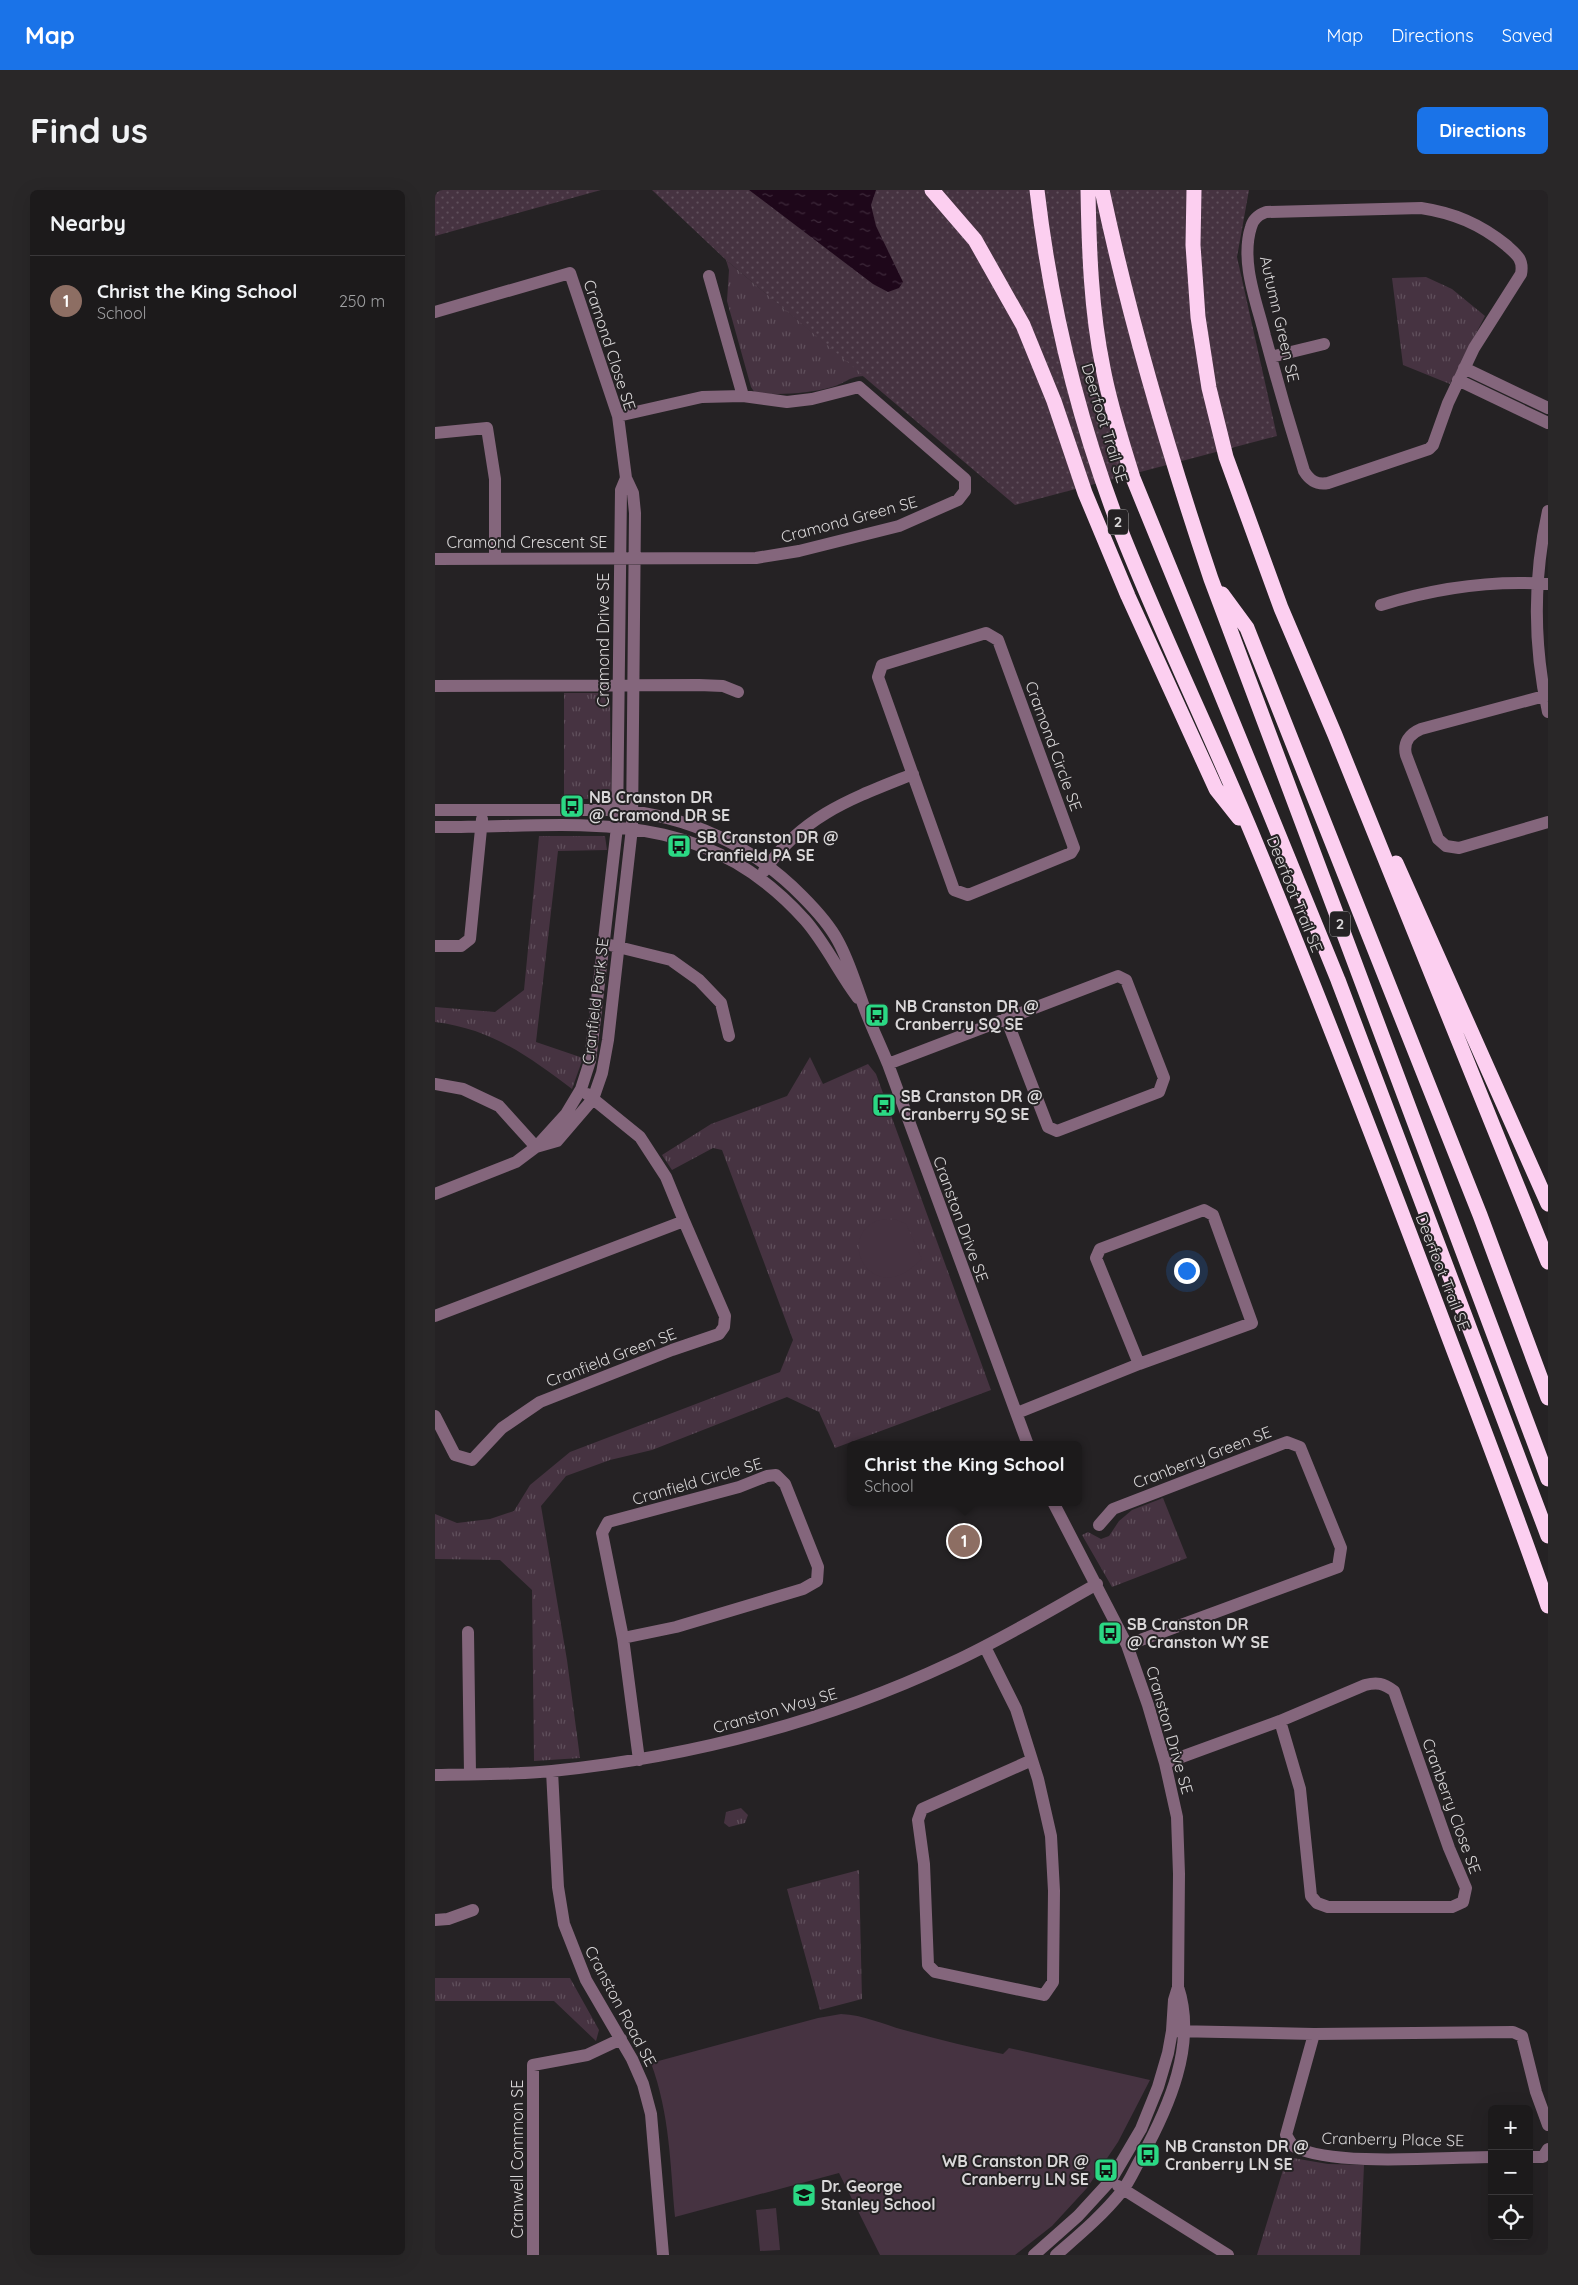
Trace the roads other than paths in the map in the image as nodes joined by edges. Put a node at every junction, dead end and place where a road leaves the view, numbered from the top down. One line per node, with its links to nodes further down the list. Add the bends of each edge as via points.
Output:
1 (932, 190): 43 (highway, via 975,240 1023,325 1054,401 1085,493 1128,596 1216,789)
2 (1037, 190): 43 (highway, Deerfoot Trail SE / 2, via 1051,280 1072,377 1091,444 1116,518 1153,608)
3 (1088, 190): 70 (highway, via 1093,294 1103,368 1133,478 1338,980)
4 (1102, 190): 23 (highway, Deerfoot Trail SE / 2, via 1142,360 1167,448)
5 (1194, 190): 32 (highway, via 1197,317 1209,388 1226,457 1281,608)
6 (709, 276): 12 (street)
7 (435, 312): 14 (street, Cramond Close SE, via 570,273)
8 (1324, 344): 9 (street)
9 (1271, 357): 10 (street, Autumn Green SE, via 1248,261 1250,228 1258,216 1266,212 1421,208 1472,222 1496,237 1521,262 1519,278 1484,330); 11 (street, Autumn Green SE, via 1304,471 1307,477 1318,483 1328,483 1426,452 1433,445)
10 (1464, 368): 11 (street, Autumn Green SE); 13 (street)
11 (1458, 380): 15 (street)
12 (743, 396): 14 (street, Cramond Green SE, via 702,397); 21 (street, Cramond Green SE, via 787,402 859,387 965,479 965,491 959,500 899,526 799,551 757,558)
13 (1548, 408)
14 (617, 416): 17 (street, Cramond Close SE)
15 (1548, 423)
16 (435, 433): 19 (street, via 487,428 495,479)
17 (626, 478): 20 (street, Cramond Close SE, via 621,490); 21 (street, Cramond Close SE, via 633,500)
18 (1548, 511): 24 (street)
19 (495, 557): 20 (street, Cramond Crescent SE); 22 (street, Cramond Crescent SE)
20 (620, 558): 21 (street, Cramond Drive SE); 26 (street, Cramond Drive SE)
21 (635, 558): 27 (street, Cramond Drive SE)
22 (435, 559)
23 (1211, 579): 63 (highway, via 1247,628 1480,1215); 67 (highway, Deerfoot Trail SE / 2)
24 (1543, 584): 25 (street, via 1499,583 1456,587); 30 (street, via 1536,631)
25 (1381, 605)
26 (619, 684): 27 (street); 28 (street); 36 (street, Cramond Drive SE)
27 (634, 684): 29 (street, via 723,686); 37 (street, Cramond Drive SE)
28 (435, 686)
29 (738, 692)
30 (1546, 695): 31 (street); 38 (street, via 1415,731 1408,739 1405,752 1438,839 1446,846 1459,848)
31 (1548, 712)
32 (1350, 773): 58 (highway, via 1361,785); 60 (highway)
33 (913, 774): 33 (street, Cramond Circle SE, via 954,890 968,894 1071,853 1074,848 998,640 986,633 882,665 878,677); 44 (street, via 842,802 812,820)
34 (435, 810): 35 (street, Cranston Drive SE)
35 (481, 810): 36 (street, Cranston Drive SE); 40 (street)
36 (617, 810): 37 (street, Cranston Drive SE); 41 (street, Cramond Drive SE)
37 (632, 811): 42 (street, Cramond Drive SE); 44 (street, Cranston Drive SE, via 681,821 729,841)
38 (1548, 822)
39 (435, 827): 40 (street, Cranston Drive SE)
40 (482, 827): 41 (street, Cranston Drive SE); 47 (street, via 470,939 461,946)
41 (617, 827): 42 (street, Cranston Drive SE); 46 (street, Cranfield Park SE)
42 (632, 828): 45 (street, Cranston Drive SE, via 698,844); 48 (street, Cranfield Park SE)
43 (1254, 837): 72 (highway, Deerfoot Trail SE / 2, via 1383,1162)
44 (768, 864): 45 (street); 49 (street, Cranston Drive SE, via 820,914 831,930 852,969)
45 (760, 877): 49 (street, Cranston Drive SE, via 806,921)
46 (605, 944): 48 (street); 54 (street, Cranfield Park SE, via 590,1061)
47 (435, 946)
48 (618, 947): 51 (street, via 671,960 699,980 721,1003); 55 (street, Cranfield Park SE, via 608,1040)
49 (863, 1004): 52 (street, Cranston Drive SE)
50 (1006, 1018): 50 (street, via 1047,1127 1057,1131 1159,1092 1164,1078 1126,980 1118,976); 52 (street)
51 (729, 1036)
52 (888, 1064): 64 (street, Cranston Drive SE)
53 (435, 1084): 56 (street, via 463,1089 499,1106)
54 (581, 1089): 55 (street, Cranfield Green SE); 56 (street, Cranfield Park SE, via 566,1114)
55 (593, 1099): 56 (street, Cranfield Park SE, via 557,1141); 59 (street, Cranfield Green SE, via 641,1137 666,1177)
56 (536, 1147): 57 (street, Cranfield Park SE, via 516,1162)
57 (435, 1194)
58 (1548, 1204)
59 (684, 1221): 61 (street); 65 (street, Cranfield Green SE, via 725,1316 724,1327 719,1334 541,1402 502,1428 471,1460 455,1455)
60 (1548, 1262)
61 (435, 1316)
62 (1139, 1364): 62 (street, via 1096,1258 1100,1249 1204,1210 1213,1214 1252,1323); 64 (street)
63 (1548, 1398)
64 (1017, 1413): 66 (street, Cranston Drive SE)
65 (435, 1416)
66 (1027, 1441)
67 (1548, 1479)
68 (1055, 1506): 71 (street, Cranston Drive SE)
69 (1099, 1525): 75 (street, Cranberry Green SE, via 1113,1509 1287,1442 1300,1447 1341,1548 1338,1567)
70 (1548, 1536)
71 (1097, 1584): 75 (street, Cranston Drive SE); 76 (street, Cranston Way SE)
72 (1548, 1606)
73 (468, 1632): 83 (street)
74 (623, 1638): 74 (street, Cranfield Circle SE, via 602,1533 608,1522 776,1475 785,1484 818,1567 817,1581 803,1589 703,1619); 78 (street, Cranfield Circle SE)
75 (1127, 1646): 80 (street, Cranston Drive SE)
76 (985, 1647): 78 (street, Cranston Way SE, via 845,1708 765,1732); 79 (street, via 1015,1709)
77 (1280, 1721): 77 (street, Cranberry Close SE, via 1374,1683 1383,1684 1394,1692 1466,1888 1463,1902 1453,1907 1328,1907 1317,1903 1311,1896 1300,1789); 80 (street, Cranberry Close SE)
78 (639, 1760): 81 (street, Cranston Way SE)
79 (1033, 1760): 79 (street, via 1051,1836 1055,1891 1053,1982 1044,1995 935,1972 927,1965 924,1864 918,1820 922,1809)
80 (1165, 1763): 86 (street, Cranston Drive SE, via 1177,1817 1178,1986 1174,2000)
81 (552, 1771): 83 (street, Cranston Way SE); 88 (street, Cranston Road SE, via 558,1887 564,1924 583,1974)
82 (435, 1774): 83 (street, Cranston Way SE)
83 (470, 1774)
84 (473, 1910): 85 (street)
85 (435, 1920)
86 (1178, 2031): 87 (street); 93 (street, Cranston Drive SE, via 1141,2129); 94 (street, Cranston Drive SE, via 1182,2055 1173,2088 1153,2137)
87 (1314, 2034): 89 (street, via 1513,2032 1522,2036); 91 (street, Cranberry Place SE, via 1286,2135 1293,2146 1316,2154 1354,2158)
88 (621, 2039): 95 (street, Cranwell Common SE, via 587,2055 533,2065); 96 (street, Cranston Road SE, via 643,2084 651,2114)
89 (1548, 2125)
90 (1548, 2149): 92 (street, via 1543,2156)
91 (1488, 2157)
92 (1533, 2157)
93 (1111, 2180): 94 (street); 97 (street, Cranston Drive SE, via 1078,2216)
94 (1123, 2190): 98 (street, Cranston Drive SE); 99 (street)
95 (533, 2255)
96 (663, 2255)
97 (1034, 2255)
98 (1056, 2255)
99 (1228, 2255)

